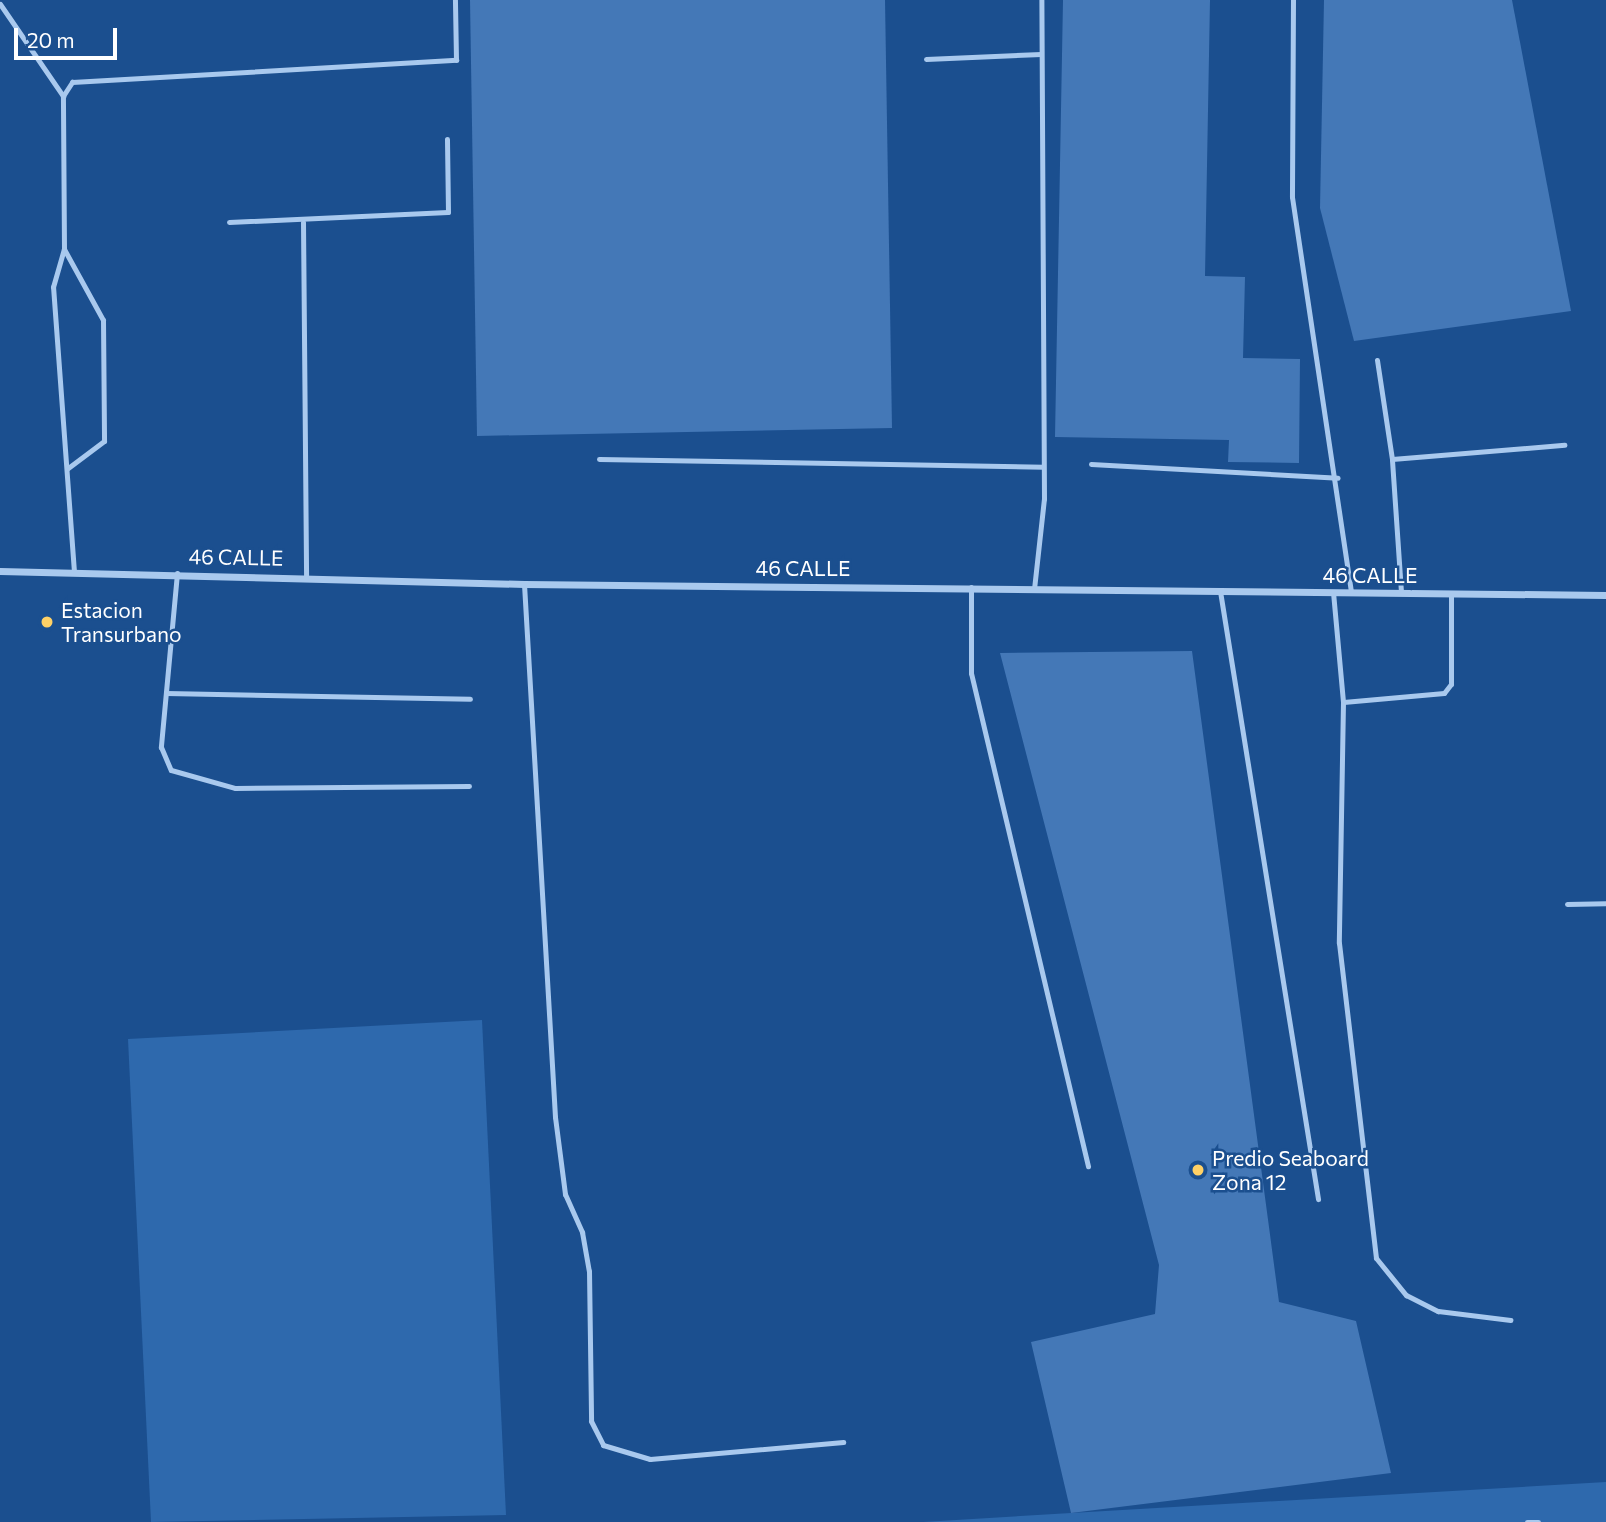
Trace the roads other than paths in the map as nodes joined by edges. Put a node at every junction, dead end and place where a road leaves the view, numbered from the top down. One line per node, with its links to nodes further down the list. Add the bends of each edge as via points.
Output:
1 (455, 0): 7 (lane, via 456,60 87,77 72,82)
2 (1041, 0): 5 (lane)
3 (1293, 0): 19 (lane, via 1292,197)
4 (0, 4): 7 (lane)
5 (1041, 54): 6 (lane); 17 (lane)
6 (926, 59)
7 (63, 96): 11 (lane)
8 (447, 139): 10 (lane, via 448,212)
9 (229, 222): 10 (lane)
10 (303, 222): 23 (lane)
11 (64, 249): 18 (lane, via 53,287 60,434); 18 (lane, via 103,320 104,441)
12 (1377, 360): 15 (lane)
13 (1564, 445): 15 (lane)
14 (599, 458): 17 (lane)
15 (1392, 459): 30 (lane)
16 (1091, 464): 19 (lane)
17 (1043, 467): 26 (lane)
18 (68, 468): 21 (lane)
19 (1338, 478): 29 (lane)
20 (0, 571): 21 (street, 46 CALLE)
21 (74, 572): 22 (street, 46 CALLE)
22 (177, 573): 23 (street, 46 CALLE); 33 (lane)
23 (306, 576): 24 (street, 46 CALLE)
24 (524, 584): 25 (street, 46 CALLE); 42 (lane, via 555,1117 565,1194 582,1232 589,1271 591,1421 603,1445 650,1459)
25 (971, 587): 26 (street, 46 CALLE); 39 (lane, via 971,673)
26 (1034, 589): 27 (street, 46 CALLE)
27 (1220, 590): 28 (street, 46 CALLE); 40 (lane)
28 (1332, 592): 29 (street, 46 CALLE); 35 (lane)
29 (1351, 592): 30 (street, 46 CALLE)
30 (1401, 592): 31 (street, 46 CALLE)
31 (1451, 593): 32 (street, 46 CALLE); 35 (lane, via 1451,684 1444,694)
32 (1606, 595)
33 (166, 693): 34 (lane); 36 (lane, via 161,747 171,770 235,788)
34 (470, 699)
35 (1343, 702): 41 (lane, via 1339,943 1376,1258 1406,1295 1438,1311)
36 (470, 786)
37 (1606, 903): 38 (lane)
38 (1567, 904)
39 (1088, 1166)
40 (1318, 1199)
41 (1510, 1320)
42 (843, 1442)
43 (1527, 1522): 44 (lane)
44 (1538, 1522)

